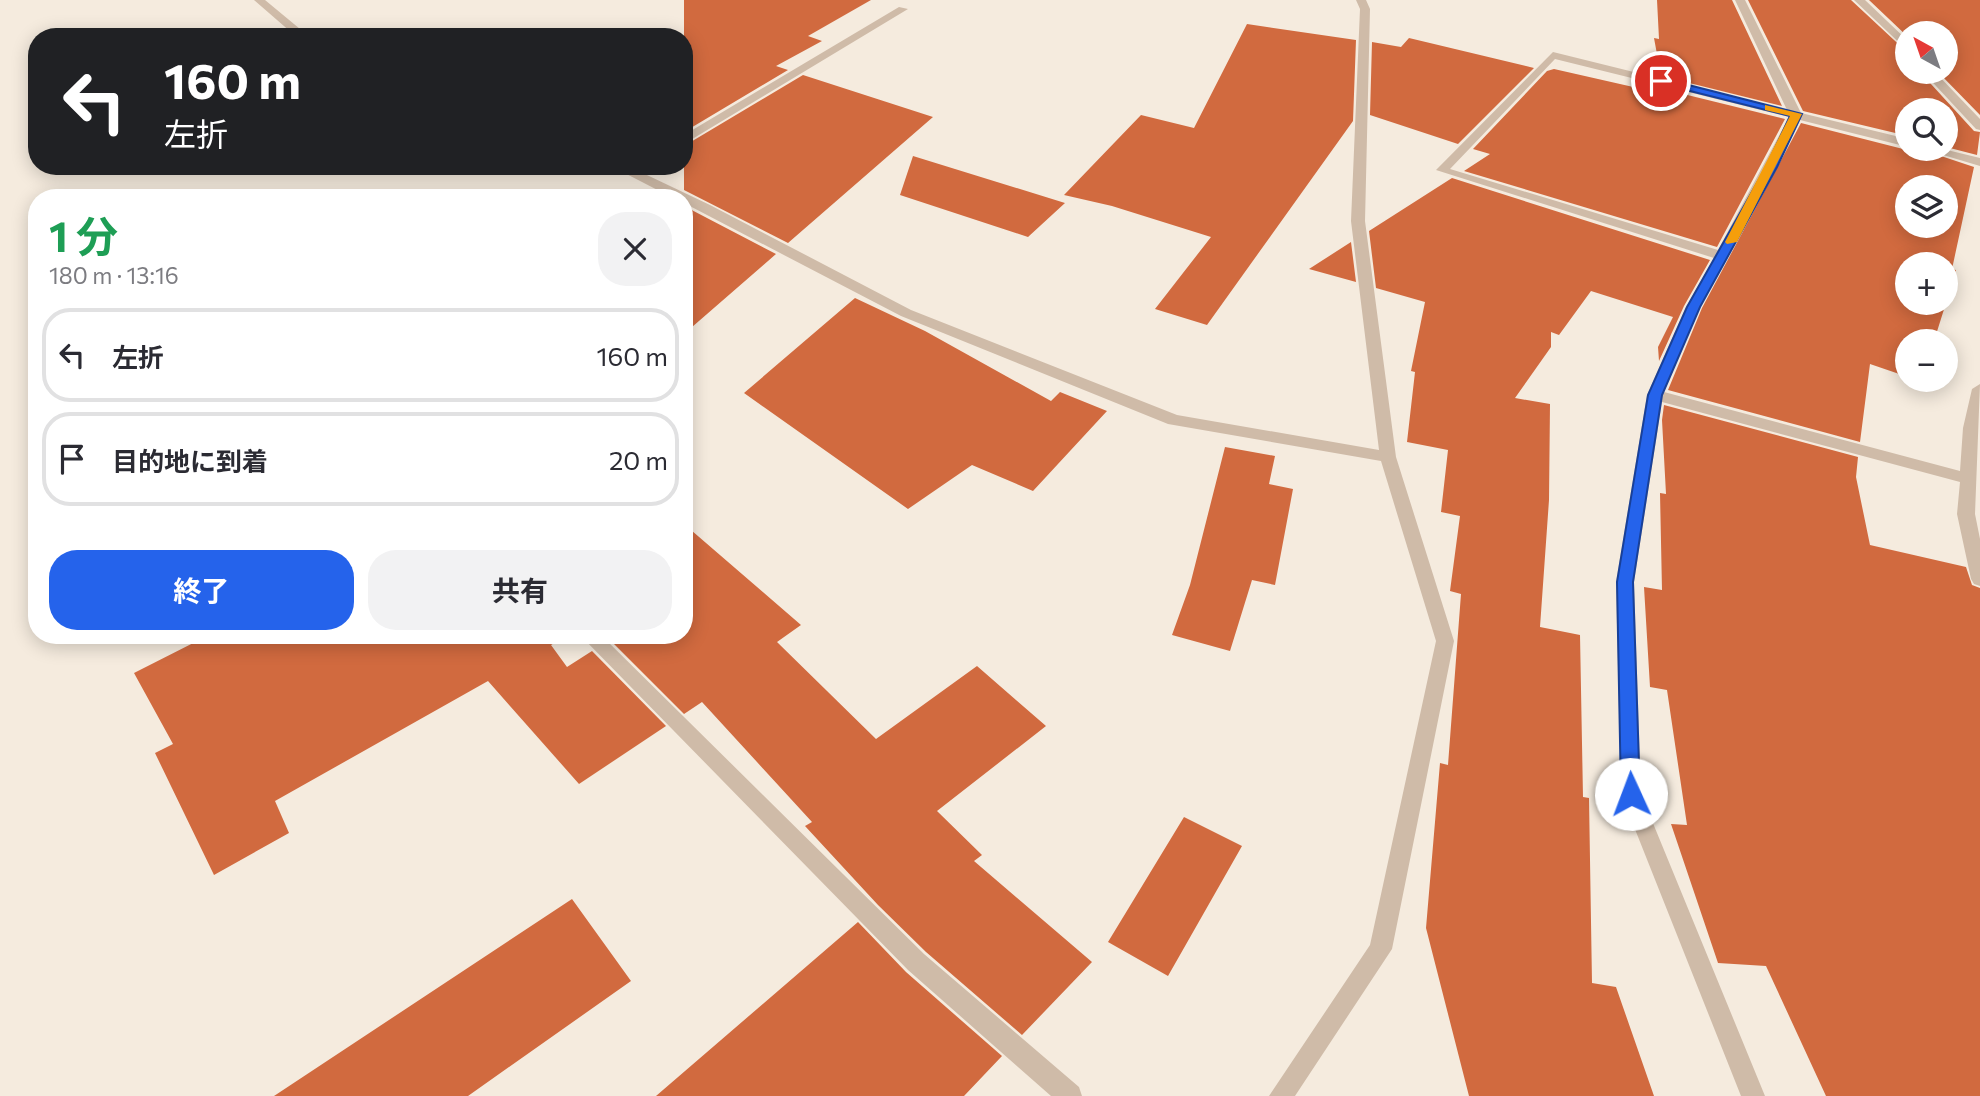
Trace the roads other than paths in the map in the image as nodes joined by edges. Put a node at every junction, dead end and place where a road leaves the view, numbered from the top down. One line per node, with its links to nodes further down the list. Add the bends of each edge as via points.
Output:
1 (259, 0): 6 (street)
2 (1361, 0): 21 (street, via 1365,9 1358,222)
3 (1740, 0): 9 (street)
4 (1859, 0): 7 (street)
5 (903, 9): 11 (street)
6 (292, 28)
7 (1895, 35)
8 (1940, 84): 10 (street)
9 (1796, 114): 12 (street); 18 (street); 18 (street, via 1553,55 1443,170)
10 (1980, 126)
11 (693, 135)
12 (1895, 140)
13 (1958, 156): 14 (street)
14 (1980, 162)
15 (642, 175): 16 (street)
16 (669, 189)
17 (693, 202): 21 (street, via 906,313 1174,420)
18 (1723, 256): 20 (street, via 1693,307)
19 (1980, 389): 22 (street, via 1971,428)
20 (1655, 395): 22 (street); 27 (street, via 1625,582 1631,794)
21 (1388, 457): 26 (street, via 1444,641 1381,948)
22 (1969, 478): 23 (street, via 1966,514)
23 (1980, 579)
24 (598, 644): 25 (street, via 916,962)
25 (1070, 1096)
26 (1281, 1096)
27 (1753, 1096)

